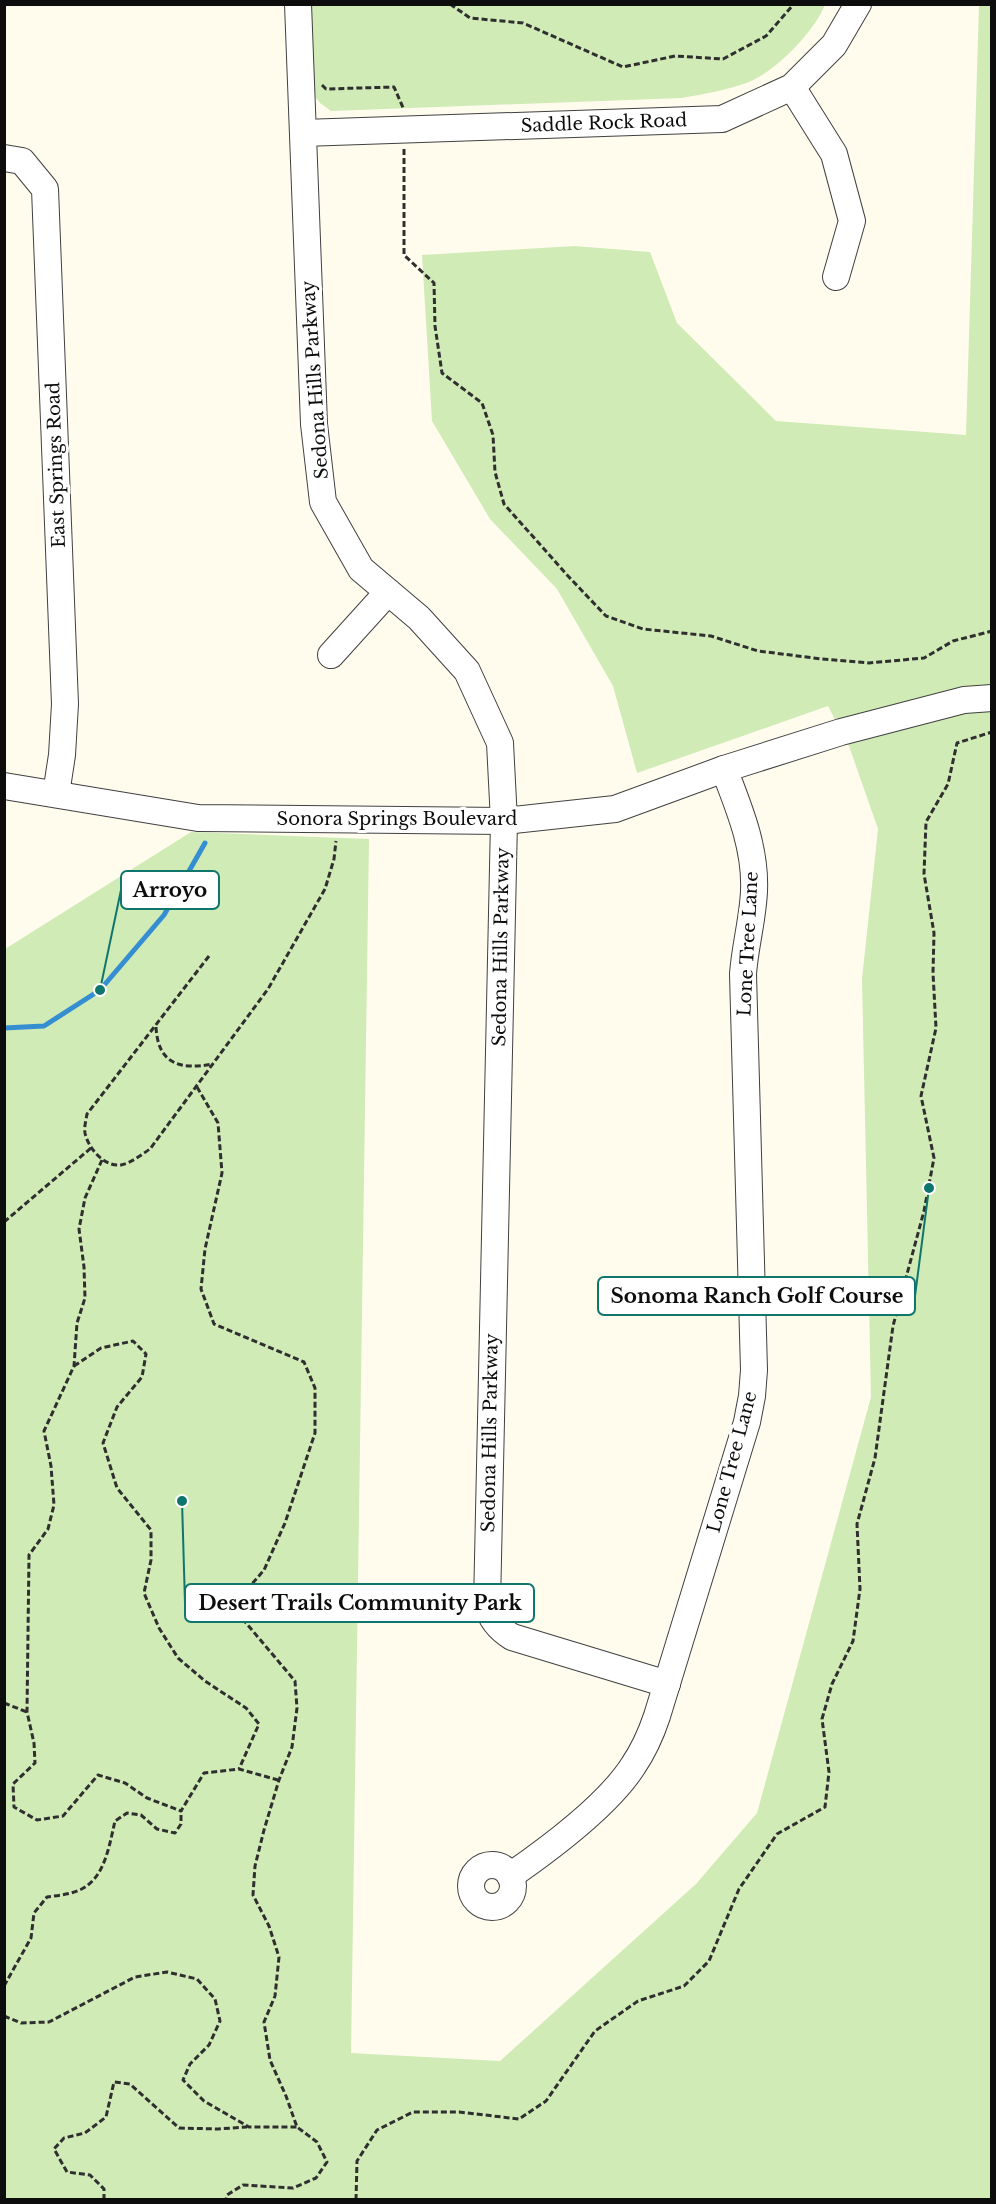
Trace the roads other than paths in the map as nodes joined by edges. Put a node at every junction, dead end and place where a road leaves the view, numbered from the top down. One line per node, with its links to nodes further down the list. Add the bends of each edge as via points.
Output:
1 (298, 4): 4 (street, Sedona Hills Parkway)
2 (858, 4): 3 (street, Saddle Rock Road, via 834,45)
3 (792, 87): 4 (street, Saddle Rock Road, via 722,119); 6 (street, via 834,154 852,221)
4 (303, 134): 7 (street, Sedona Hills Parkway, via 314,424 323,502 361,569)
5 (4, 158): 12 (street, East Springs Road, via 22,161 45,189 65,704)
6 (836, 277)
7 (388, 592): 8 (street); 13 (street, Sedona Hills Parkway, via 419,618 467,671 500,743)
8 (331, 655)
9 (992, 698): 10 (street, Sonora Springs Boulevard, via 931,708)
10 (724, 769): 13 (street, Sonora Springs Boulevard, via 615,809); 14 (street, Lone Tree Lane, via 745,826 754,874 743,988 754,1383 747,1422)
11 (4, 786): 12 (street, Sonora Springs Boulevard)
12 (56, 794): 13 (street, Sonora Springs Boulevard, via 198,818)
13 (504, 821): 14 (street, Sedona Hills Parkway, via 487,1605 497,1626 512,1637)
14 (667, 1684): 15 (street, Lone Tree Lane, via 646,1743 620,1784)
15 (510, 1876)

